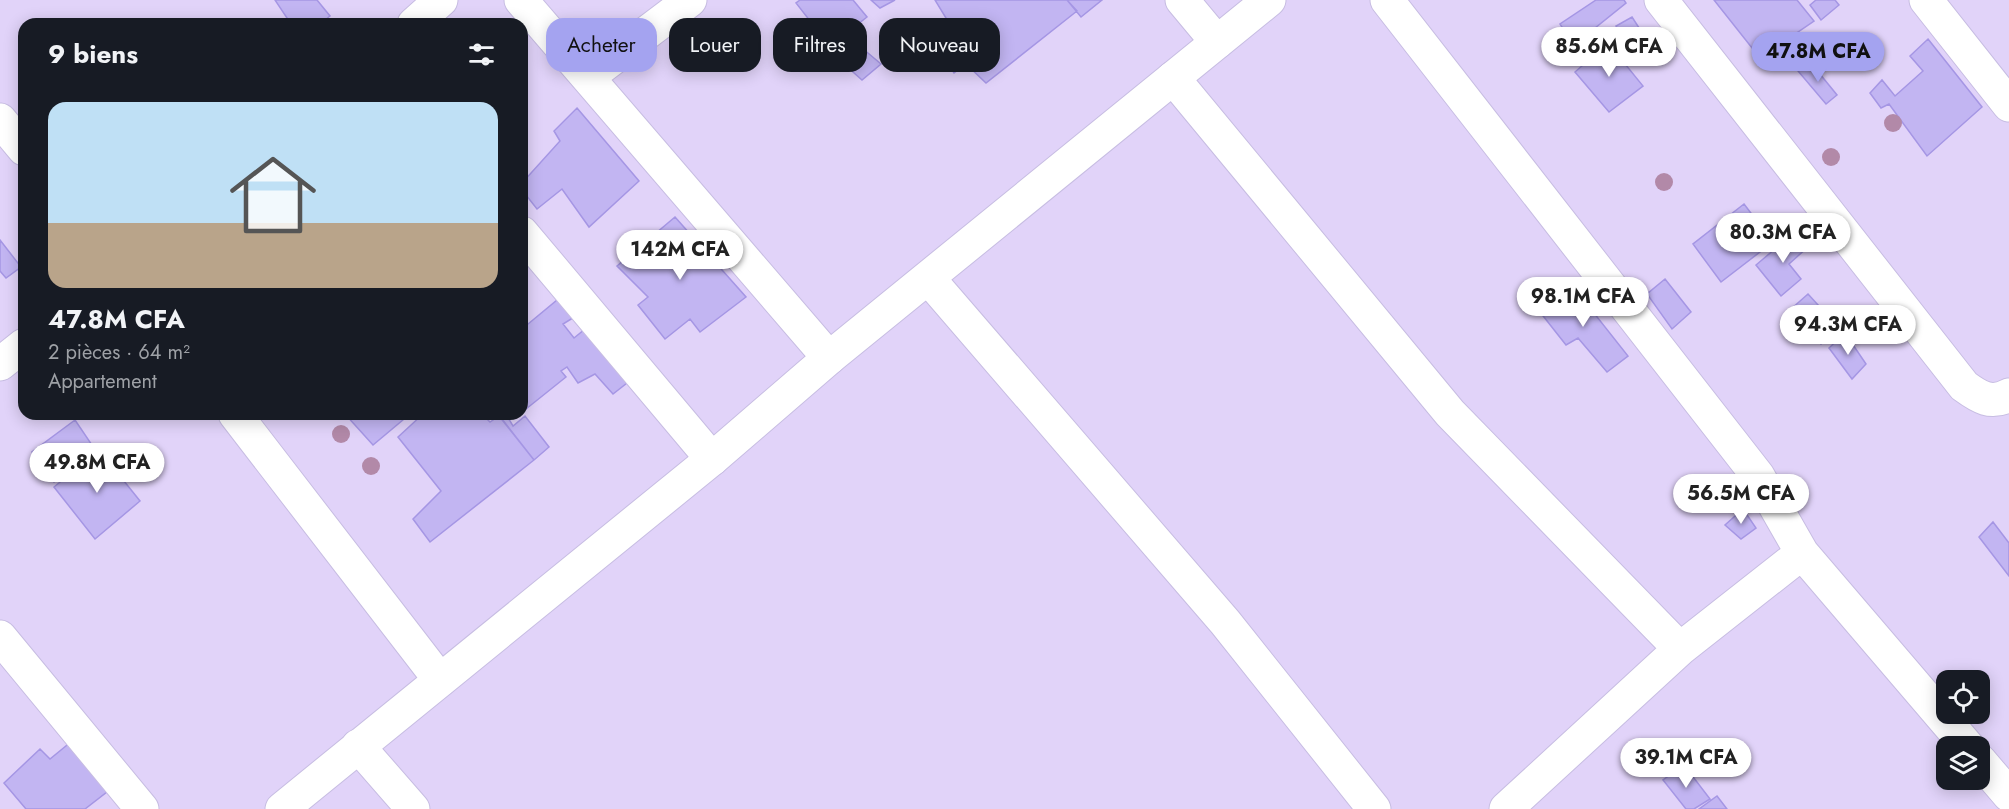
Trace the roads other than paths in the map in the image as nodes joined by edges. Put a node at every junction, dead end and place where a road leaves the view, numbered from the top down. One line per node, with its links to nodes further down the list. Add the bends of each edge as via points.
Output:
1 (441, 0): 9 (street)
2 (521, 0): 11 (street)
3 (690, 0): 11 (street)
4 (1182, 0): 10 (street)
5 (1269, 0): 10 (street)
6 (1387, 0): 24 (street, via 1758,476)
7 (1661, 0): 21 (street, via 1964,386 1980,399)
8 (1926, 0): 13 (street)
9 (421, 18)
10 (1217, 42): 12 (street)
11 (588, 77): 19 (street)
12 (1173, 78): 17 (street); 26 (street, via 1450,413)
13 (2009, 105)
14 (0, 120): 15 (street)
15 (18, 142)
16 (528, 240): 23 (street)
17 (929, 279): 19 (street); 35 (street, via 1225,622)
18 (18, 350): 20 (street)
19 (829, 358): 23 (street)
20 (0, 364)
21 (2009, 395)
22 (240, 420): 27 (street)
23 (712, 459): 27 (street)
24 (1802, 553): 26 (street); 28 (street)
25 (0, 637): 32 (street)
26 (1680, 649): 36 (street)
27 (440, 680): 29 (street)
28 (1959, 736)
29 (358, 746): 33 (street); 34 (street)
30 (1990, 776): 31 (street)
31 (2004, 798)
32 (142, 809)
33 (282, 809)
34 (413, 809)
35 (1374, 809)
36 (1506, 809)

